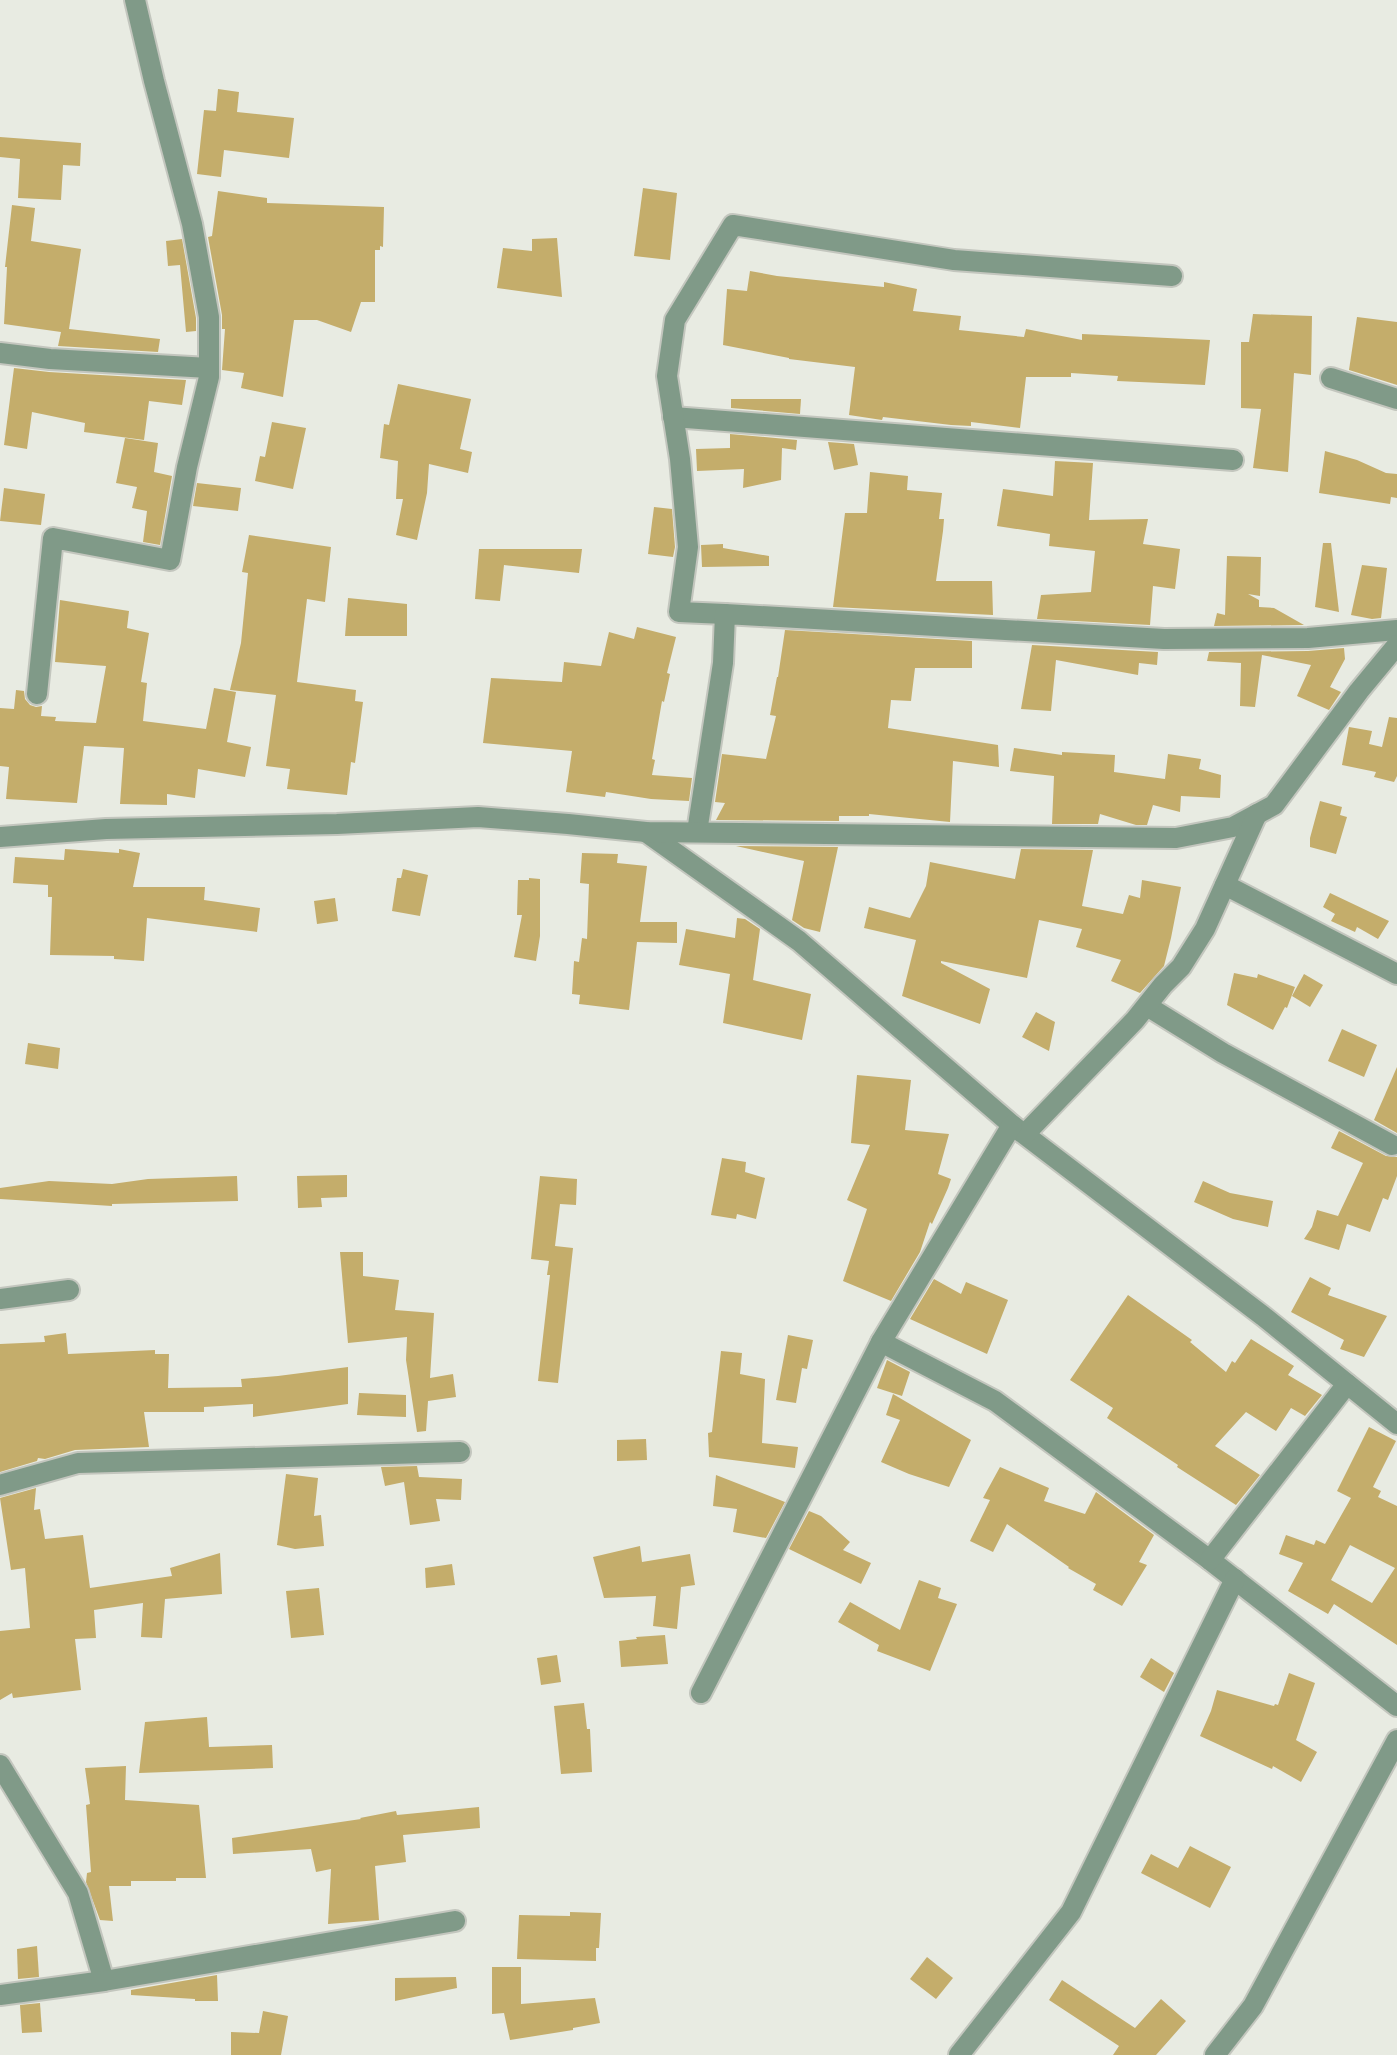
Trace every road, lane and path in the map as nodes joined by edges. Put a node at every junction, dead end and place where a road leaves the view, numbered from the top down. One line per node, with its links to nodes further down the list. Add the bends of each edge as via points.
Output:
1 (135, 0): 4 (street, via 192,224 209,317)
2 (1172, 276): 7 (street, via 954,260 733,225 675,320 667,376)
3 (0, 353): 4 (street)
4 (209, 368): 12 (street, via 170,560 53,538)
5 (1331, 378): 6 (street)
6 (1397, 399)
7 (673, 417): 8 (street); 9 (street, via 688,547 679,612)
8 (1233, 460)
9 (725, 614): 10 (street, via 1164,639 1308,638); 15 (street, via 723,663)
10 (1397, 630)
11 (1397, 645): 13 (street, via 1274,805)
12 (37, 694)
13 (1257, 814): 15 (street, via 1233,827 1176,838); 17 (street)
14 (646, 832): 15 (street); 16 (street, via 478,817); 20 (street, via 799,941)
15 (697, 832)
16 (0, 837)
17 (1225, 885): 18 (street); 19 (street, via 1181,967)
18 (1397, 974)
19 (1147, 1006): 20 (street); 21 (street)
20 (1018, 1130): 24 (street); 25 (street)
21 (1392, 1145)
22 (69, 1290): 23 (street)
23 (0, 1299)
24 (881, 1342): 29 (street, via 995,1401); 31 (street)
25 (1347, 1384): 26 (street); 29 (street)
26 (1397, 1424)
27 (460, 1452): 28 (street, via 78,1463)
28 (0, 1485)
29 (1210, 1560): 30 (street)
30 (1235, 1579): 32 (street); 38 (street, via 1071,1912)
31 (701, 1693)
32 (1397, 1706)
33 (1397, 1740): 39 (street, via 1253,2006)
34 (0, 1765): 36 (street, via 78,1893)
35 (455, 1921): 36 (street)
36 (104, 1981): 37 (street)
37 (0, 1995)
38 (959, 2055)
39 (1215, 2055)

